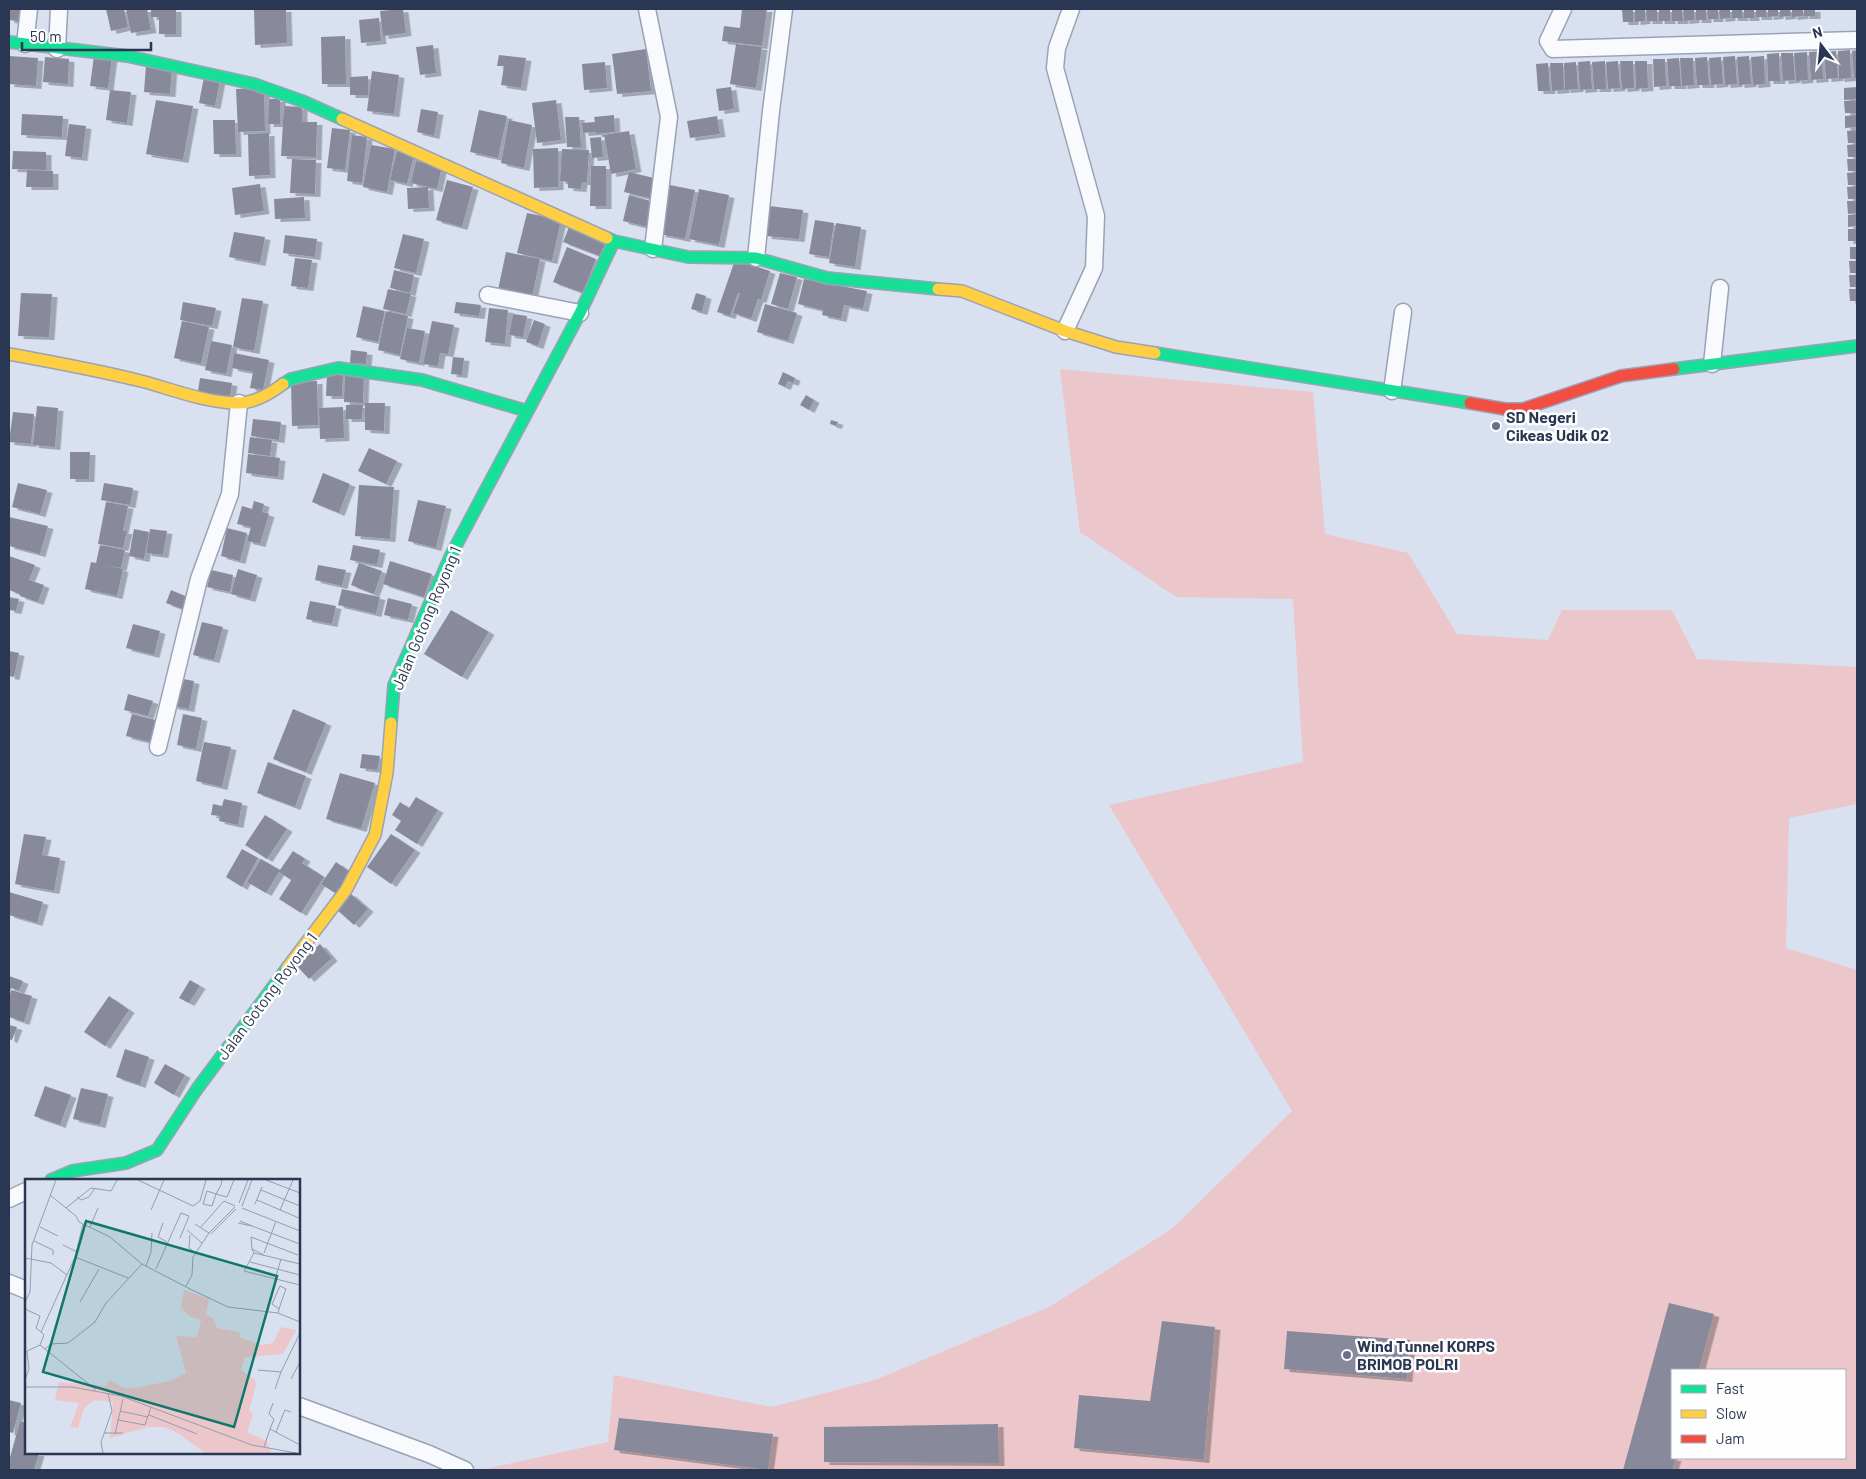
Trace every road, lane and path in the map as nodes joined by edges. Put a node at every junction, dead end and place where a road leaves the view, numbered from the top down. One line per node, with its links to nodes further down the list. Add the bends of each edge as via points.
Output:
1 (29, 9): 9 (street)
2 (59, 9): 10 (street)
3 (647, 9): 12 (street, via 669,117)
4 (784, 9): 13 (street)
5 (1071, 9): 18 (street, via 1057,48 1055,68 1096,216 1094,268)
6 (1562, 9): 7 (street, via 1548,41 1553,49)
7 (1857, 40)
8 (9, 42): 9 (street)
9 (25, 44): 10 (street)
10 (57, 49): 11 (street, via 127,56 254,84 302,101)
11 (614, 241): 12 (street); 17 (street, Jalan Gotong Royong 1)
12 (653, 250): 13 (street, via 688,256)
13 (756, 258): 18 (street, via 827,278 962,291)
14 (1720, 288): 21 (street)
15 (488, 295): 17 (street)
16 (1403, 312): 22 (street)
17 (580, 314): 24 (street, Jalan Gotong Royong 1)
18 (1065, 331): 22 (street, via 1116,347)
19 (1857, 346): 21 (street)
20 (9, 354): 23 (street, via 85,367 191,396)
21 (1712, 364): 22 (street, via 1622,376 1523,409)
22 (1392, 391)
23 (239, 403): 24 (street, via 267,396 291,379 338,368 422,380); 25 (street, via 230,494 198,579)
24 (527, 411): 26 (street, Jalan Gotong Royong 1, via 451,555 394,685 387,773 375,835 346,890 197,1089 157,1150 126,1163 72,1171)
25 (158, 746)
26 (53, 1179)
27 (25, 1191): 28 (street)
28 (9, 1199)
29 (9, 1283): 30 (street)
30 (25, 1290)
31 (300, 1406): 32 (street)
32 (465, 1470)

